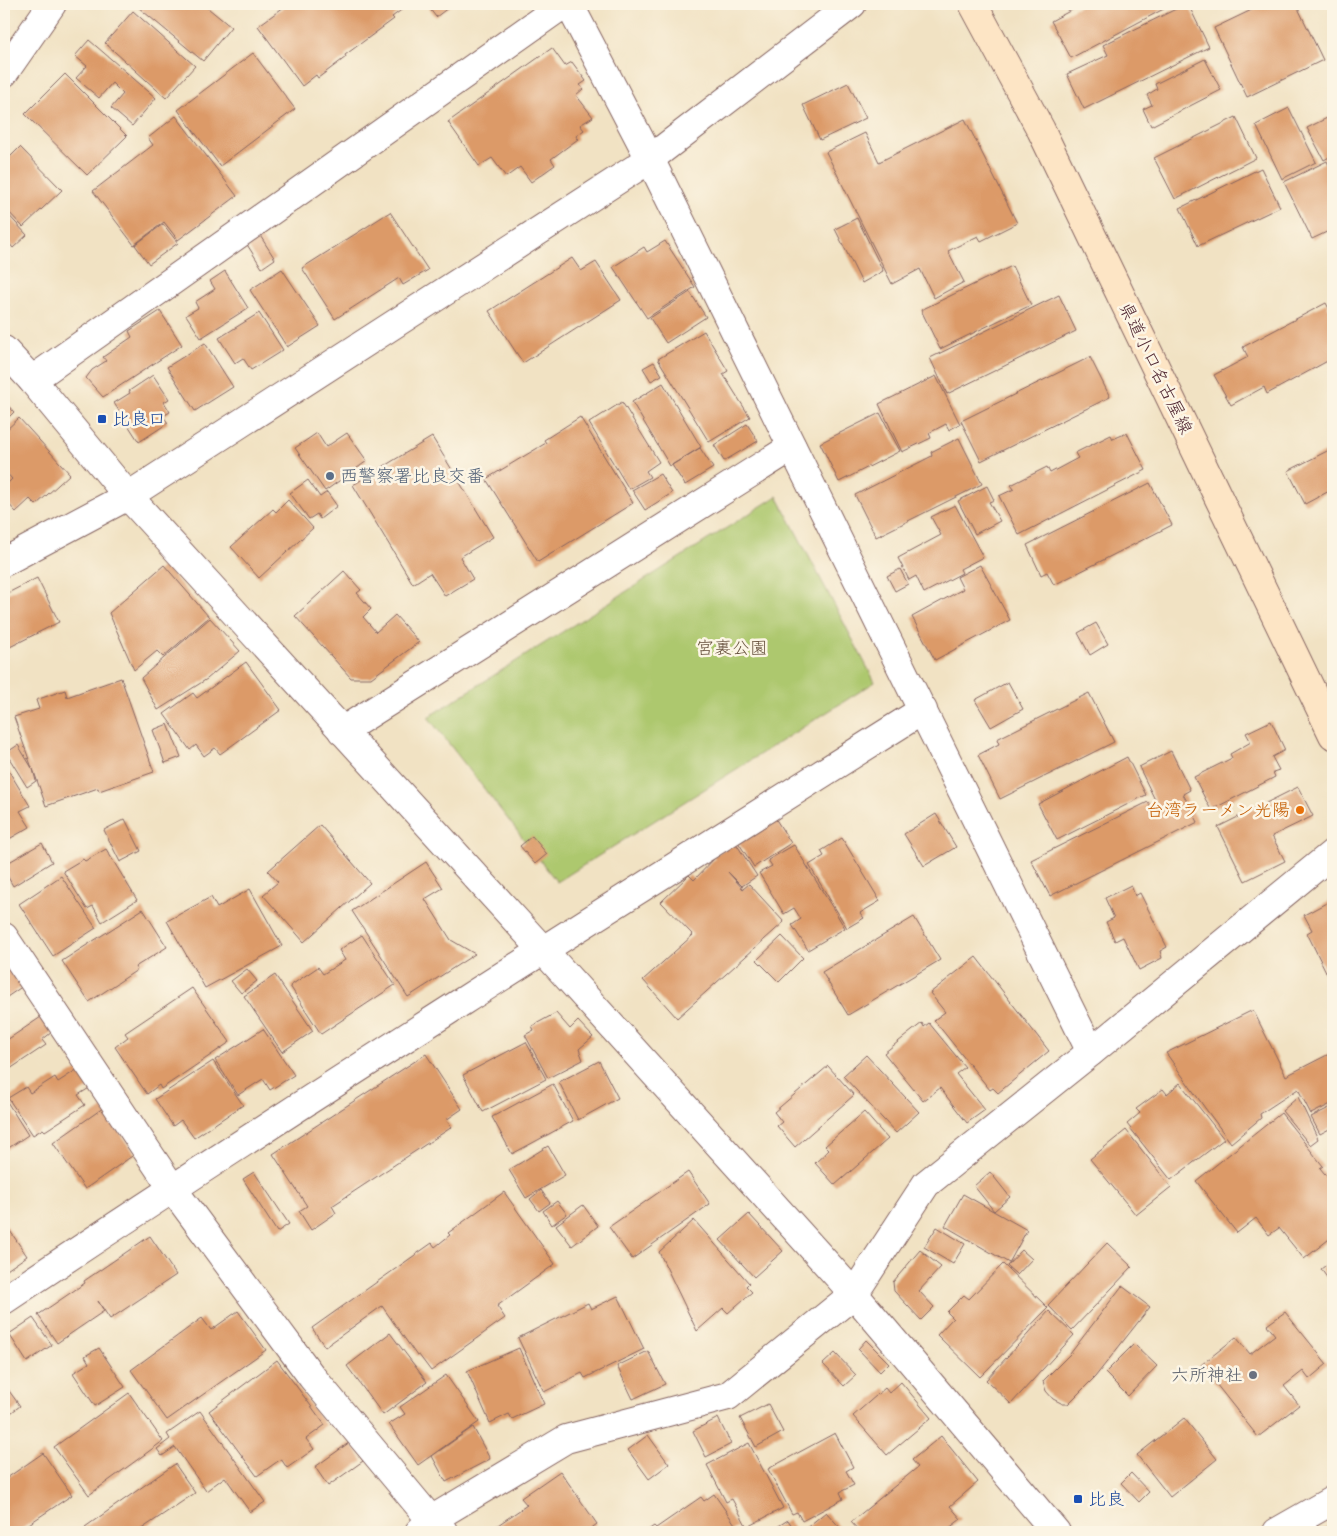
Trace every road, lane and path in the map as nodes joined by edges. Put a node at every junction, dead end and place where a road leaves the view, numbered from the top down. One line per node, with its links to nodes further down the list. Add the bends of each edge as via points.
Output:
1 (52, 4): 6 (street)
2 (564, 4): 9 (street)
3 (569, 4): 7 (street)
4 (852, 4): 7 (street)
5 (973, 4): 15 (main road, 県道小口名古屋線, via 1041,130)
6 (4, 73)
7 (650, 159): 10 (street); 11 (street)
8 (4, 350): 9 (street)
9 (32, 380): 11 (street)
10 (792, 446): 13 (street); 14 (street)
11 (128, 496): 12 (street); 14 (street)
12 (4, 562)
13 (923, 710): 18 (street); 19 (street)
14 (342, 731): 18 (street)
15 (1333, 735)
16 (1333, 854): 19 (street)
17 (4, 937): 20 (street)
18 (542, 949): 20 (street); 21 (street)
19 (1091, 1052): 21 (street, via 926,1184)
20 (172, 1188): 22 (street); 24 (street, via 312,1377)
21 (854, 1294): 24 (street, via 728,1396 566,1439); 25 (street)
22 (4, 1300)
23 (1333, 1500): 26 (street)
24 (431, 1528)
25 (1056, 1532)
26 (1277, 1532)

